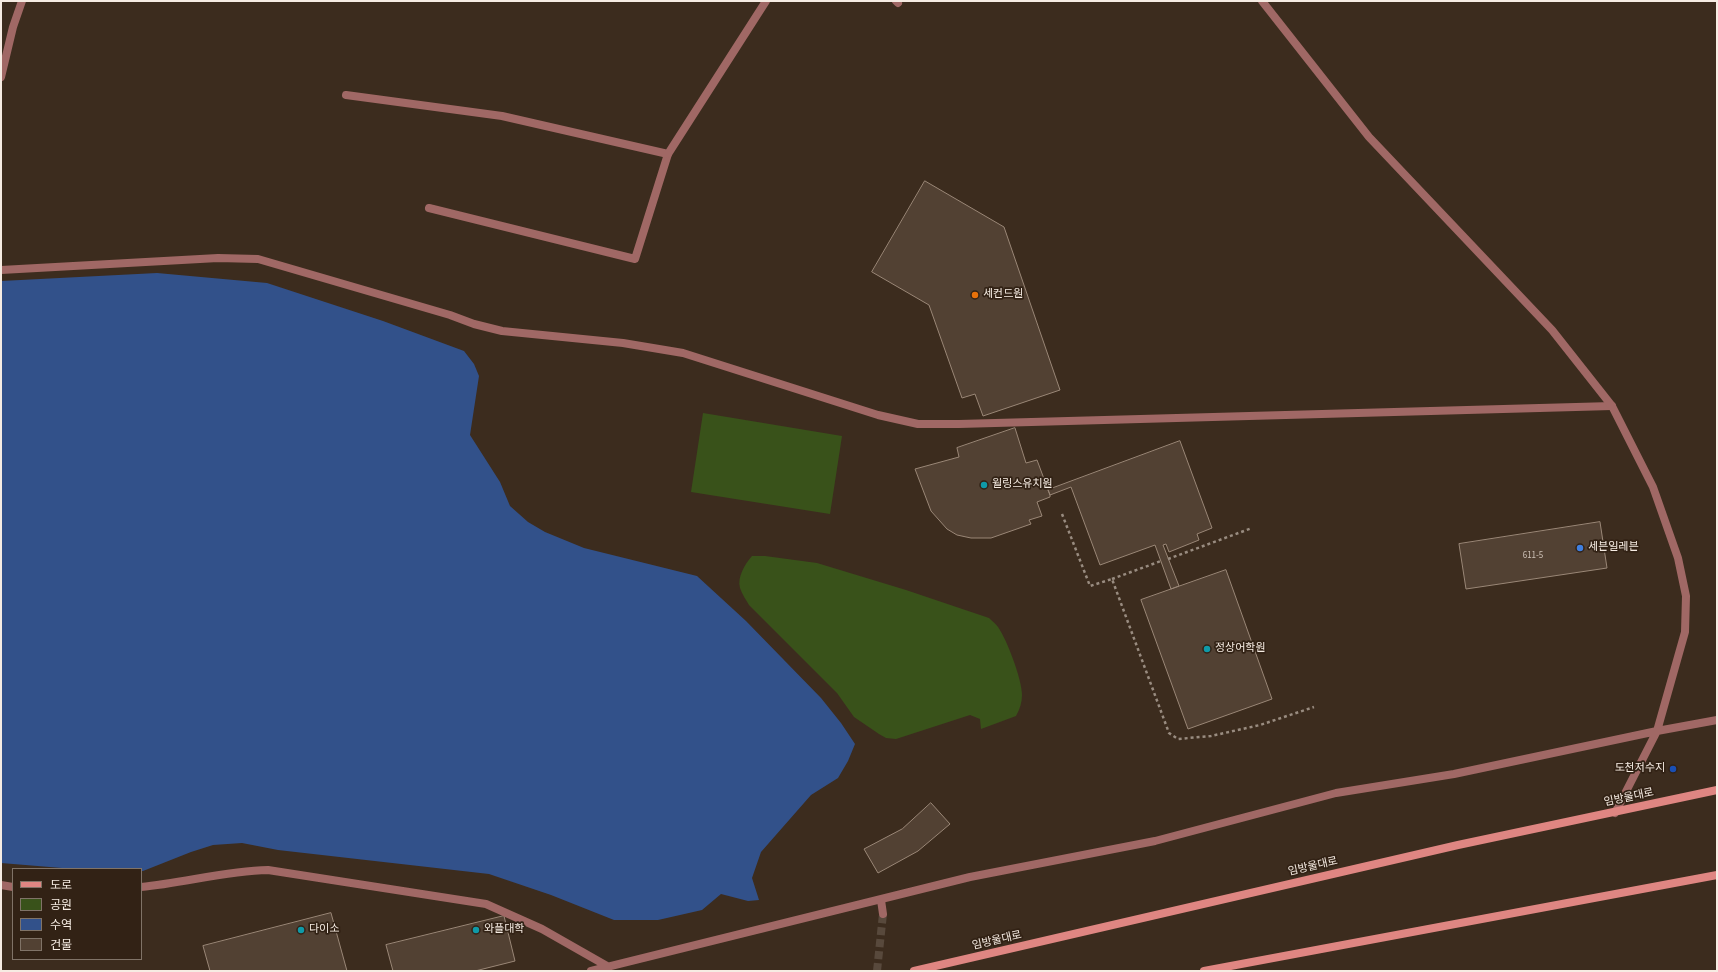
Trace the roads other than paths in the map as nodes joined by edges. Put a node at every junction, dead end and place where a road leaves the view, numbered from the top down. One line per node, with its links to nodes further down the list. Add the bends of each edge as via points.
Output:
1 (22, 1): 4 (street)
2 (766, 1): 6 (street)
3 (1262, 1): 9 (street, via 1369,138 1552,330)
4 (1, 77)
5 (346, 95): 6 (street, via 502,116)
6 (668, 154): 7 (street, via 635,259)
7 (429, 208)
8 (1, 270): 9 (street, via 218,258 258,259 502,331 623,343 683,353 878,415 918,424)
9 (1612, 406): 11 (street, via 1653,487 1678,558 1686,596 1685,632)
10 (1717, 720): 11 (street)
11 (1657, 731): 13 (street); 18 (street, via 1454,774 1336,793 1155,841 970,877)
12 (1717, 790): 13 (main road, 임방울대로)
13 (1615, 812): 22 (main road, 임방울대로, via 1458,845)
14 (1717, 875): 23 (main road)
15 (1, 885): 16 (street)
16 (12, 887)
17 (142, 887): 20 (street, via 247,870 268,870 486,904 542,929)
18 (881, 900): 19 (street); 20 (street)
19 (883, 914)
20 (607, 966): 21 (street)
21 (591, 971)
22 (914, 971)
23 (1204, 971)

